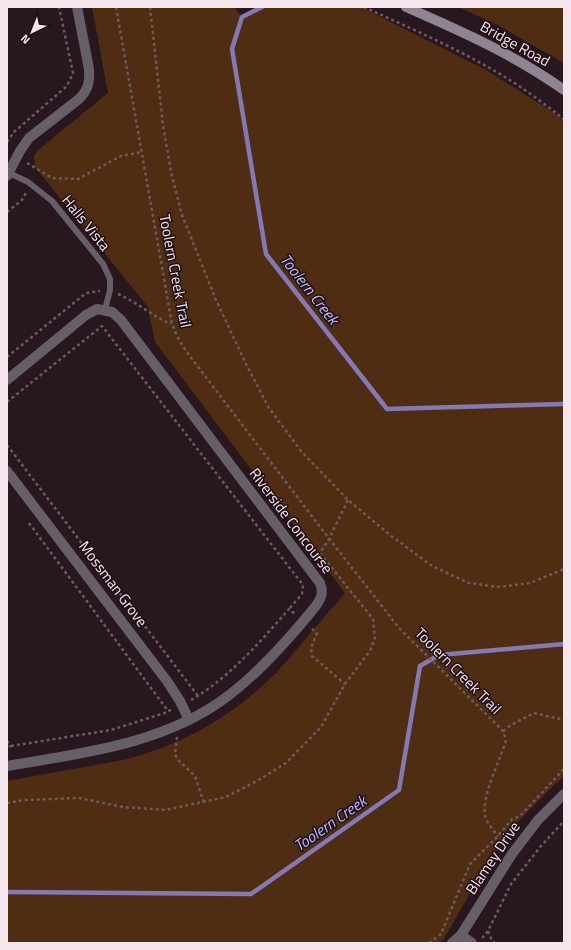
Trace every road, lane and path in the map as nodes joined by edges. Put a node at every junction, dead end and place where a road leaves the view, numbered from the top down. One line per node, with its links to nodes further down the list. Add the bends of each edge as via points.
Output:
1 (59, 7): 9 (path, via 73,73 67,86 14,132)
2 (77, 7): 11 (street, via 89,69 88,86 78,99 30,138)
3 (116, 7): 10 (path, Toolern Creek Trail)
4 (150, 7): 21 (path, via 163,125 182,215 246,364 269,408 301,451)
5 (364, 7): 8 (path, via 494,70)
6 (406, 7): 7 (street, Bridge Road, via 498,50)
7 (564, 90)
8 (564, 119)
9 (7, 142)
10 (142, 152): 11 (path, via 121,156 78,179 52,178); 15 (path, Toolern Creek Trail)
11 (17, 157): 12 (street)
12 (8, 175): 13 (lane, Halls Vista, via 28,182 52,201 103,264 110,279)
13 (110, 290): 14 (lane, Halls Vista); 15 (path, via 127,297); 16 (path, via 86,293)
14 (104, 310): 17 (street, via 97,309 86,315); 26 (street, Riverside Concourse, via 112,312 121,320 320,583 321,600)
15 (172, 324): 23 (path, Toolern Creek Trail, via 186,351)
16 (7, 357)
17 (7, 380)
18 (7, 402): 25 (path, via 102,326 303,585 302,594)
19 (7, 445): 28 (path)
20 (7, 471): 29 (street, Mossman Grove, via 167,681)
21 (348, 500): 23 (path); 24 (path, via 432,566 469,583 498,587 530,583)
22 (26, 519): 30 (path)
23 (329, 539): 27 (path, via 320,553 373,619 375,638 370,651); 34 (path, Toolern Creek Trail, via 399,628)
24 (564, 569)
25 (289, 609): 26 (path); 28 (path, via 256,646)
26 (303, 621): 27 (path, via 317,633 311,648 312,656); 31 (street, Riverside Concourse, via 247,682 207,711)
27 (345, 684): 42 (path, via 321,727 286,763 257,782 226,797)
28 (198, 696): 29 (path)
29 (182, 705): 30 (path); 31 (street, Mossman Grove)
30 (168, 711): 33 (path); 36 (path, via 111,730)
31 (189, 720): 33 (street, Riverside Concourse)
32 (564, 720): 34 (path, via 534,713)
33 (174, 728): 38 (street, Riverside Concourse, via 115,747); 42 (path, via 177,737 176,758 195,776)
34 (503, 731): 44 (path, Toolern Creek Trail, via 506,740 486,799 485,816)
35 (7, 741): 36 (path)
36 (11, 746): 37 (path)
37 (7, 747)
38 (7, 766)
39 (564, 769): 44 (path)
40 (564, 794): 46 (street, Blamey Drive, via 538,820 512,854)
41 (7, 803): 42 (path, via 79,798 123,807 165,810)
42 (204, 803)
43 (564, 821): 45 (path, via 511,884)
44 (498, 836): 47 (path, via 470,864 441,934)
45 (488, 931): 50 (path); 51 (path)
46 (461, 935): 48 (street, Blamey Drive); 49 (street)
47 (429, 943)
48 (452, 943)
49 (472, 943)
50 (478, 943)
51 (495, 943)

